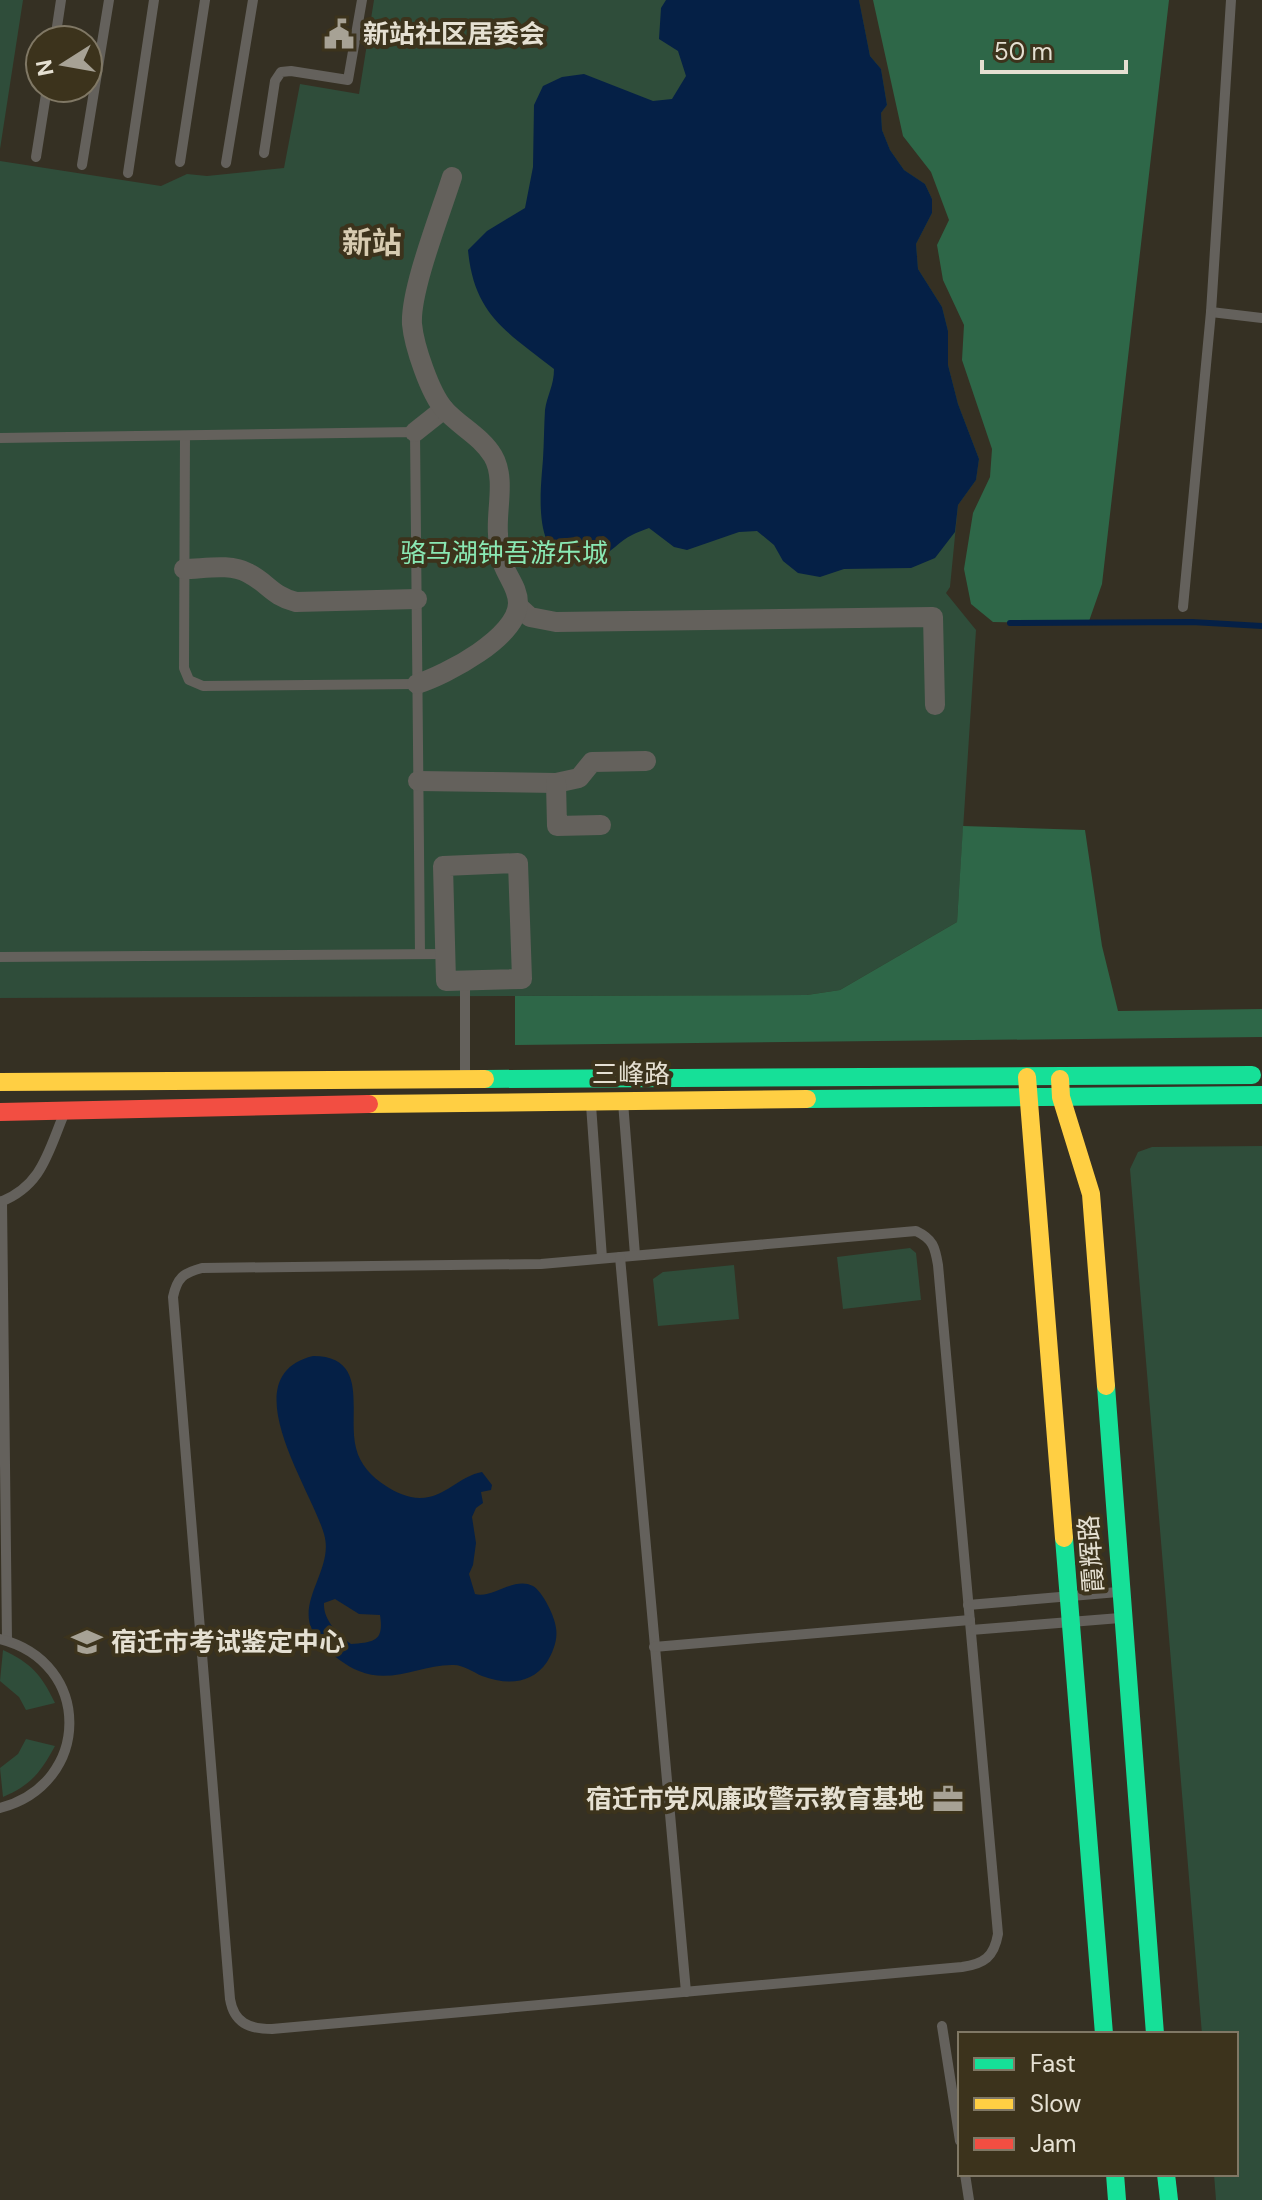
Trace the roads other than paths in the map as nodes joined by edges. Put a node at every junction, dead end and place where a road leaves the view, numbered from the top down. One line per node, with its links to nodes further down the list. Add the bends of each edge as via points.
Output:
1 (61, 0): 8 (lane)
2 (109, 0): 14 (lane)
3 (154, 0): 15 (lane)
4 (205, 0): 12 (lane)
5 (253, 0): 13 (lane)
6 (362, 0): 10 (lane, via 348,80 281,72 275,81)
7 (1231, 0): 17 (lane)
8 (57, 24)
9 (44, 104): 11 (lane)
10 (264, 153)
11 (36, 157)
12 (180, 162)
13 (226, 163)
14 (82, 165)
15 (128, 173)
16 (452, 177): 19 (street, via 414,299 412,324 427,377)
17 (1211, 312): 18 (lane); 26 (lane)
18 (1262, 318)
19 (444, 409): 20 (street); 25 (street, via 494,457 500,481 499,547)
20 (415, 432): 21 (lane); 24 (lane)
21 (185, 436): 22 (lane); 23 (lane)
22 (0, 438)
23 (184, 569): 24 (street, via 245,571 281,598 296,602); 27 (lane, via 184,668 189,680 203,686)
24 (417, 599): 27 (lane)
25 (518, 606): 27 (street, via 511,624 460,667); 28 (street, via 530,617 556,622 933,617)
26 (1183, 607)
27 (417, 684): 30 (lane)
28 (935, 705)
29 (646, 761): 31 (street, via 592,762 579,778)
30 (418, 781): 31 (street); 33 (lane)
31 (556, 783): 32 (street, via 557,826)
32 (601, 825)
33 (420, 954): 34 (lane); 35 (lane)
34 (446, 954): 36 (street, via 446,981); 36 (street, via 443,866 518,863 522,979)
35 (0, 957)
36 (465, 981): 42 (lane)
37 (1027, 1075): 38 (main road, 三峰路); 41 (main road, 三峰路); 45 (main road, 霞辉路)
38 (1059, 1075): 39 (main road, 三峰路); 46 (main road, 霞辉路)
39 (1262, 1075)
40 (588, 1078): 41 (main road, 三峰路); 42 (main road, 三峰路); 47 (lane)
41 (620, 1078): 48 (lane)
42 (465, 1079): 43 (main road, 三峰路); 49 (lane)
43 (0, 1082)
44 (1262, 1095): 46 (main road, 三峰路)
45 (1029, 1097): 46 (main road, 三峰路); 48 (main road, 三峰路); 57 (main road, 霞辉路)
46 (1061, 1097): 56 (main road, 霞辉路, via 1091,1194)
47 (591, 1100): 48 (main road, 三峰路); 49 (main road, 三峰路); 55 (lane)
48 (623, 1100): 53 (lane)
49 (466, 1102): 50 (main road, 三峰路)
50 (65, 1110): 51 (main road, 三峰路); 52 (lane, via 43,1166 20,1194)
51 (0, 1112)
52 (1, 1202): 62 (lane)
53 (635, 1255): 54 (lane); 58 (lane, via 899,1231 927,1236 938,1265)
54 (620, 1257): 55 (lane); 63 (lane)
55 (602, 1258): 65 (lane, via 474,1266 202,1268 177,1280 173,1297 230,1999 237,2019 256,2029)
56 (1120, 1592): 57 (lane); 59 (main road, 霞辉路)
57 (1069, 1597): 58 (lane); 60 (main road, 霞辉路)
58 (968, 1605): 61 (lane)
59 (1121, 1618): 60 (lane); 68 (main road, 霞辉路)
60 (1071, 1622): 61 (lane); 67 (main road, 霞辉路)
61 (970, 1625): 63 (lane); 65 (lane, via 998,1934 989,1958 962,1967)
62 (4, 1640): 64 (lane, via 42,1659 60,1681 69,1708 69,1737 60,1764 43,1787)
63 (654, 1647): 65 (lane)
64 (0, 1808)
65 (686, 1992)
66 (942, 2026): 69 (lane)
67 (1104, 2032)
68 (1155, 2032)
69 (958, 2128)
70 (965, 2176): 73 (lane)
71 (1115, 2176): 74 (main road)
72 (1166, 2176): 75 (main road)
73 (969, 2200)
74 (1117, 2200)
75 (1169, 2200)

